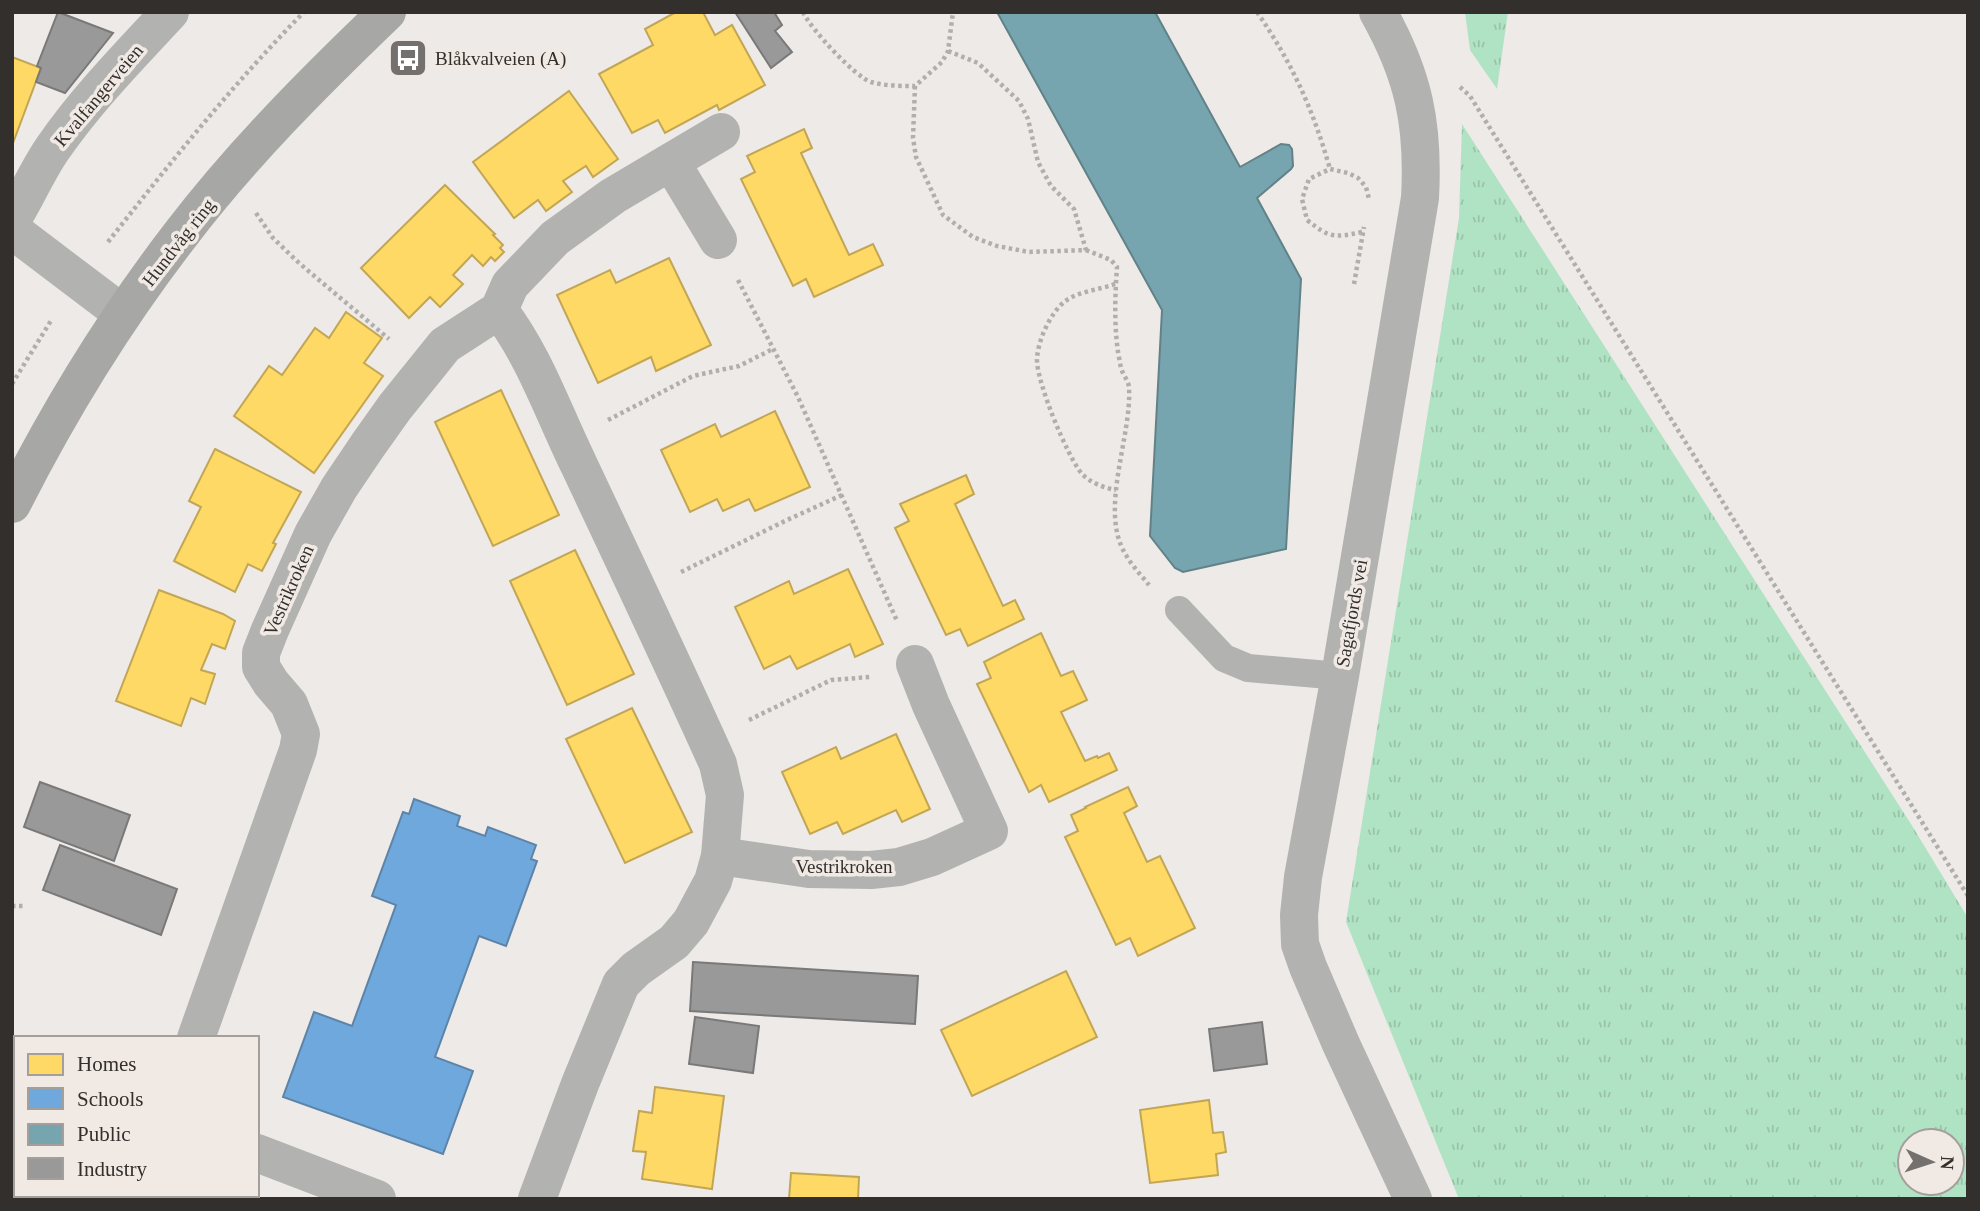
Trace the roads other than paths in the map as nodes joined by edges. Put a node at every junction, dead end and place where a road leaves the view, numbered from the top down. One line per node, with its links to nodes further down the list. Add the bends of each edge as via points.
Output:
1 (170, 12): 6 (street, Kvalfangerveien, via 88,100 38,170)
2 (387, 12): 10 (main road, Hundvåg ring, via 312,83 256,145 181,233)
3 (1378, 12): 14 (street, Sagafjords vei, via 1402,59 1414,99 1421,139 1421,187)
4 (721, 132): 5 (street, Vestrikroken)
5 (671, 162): 8 (street); 9 (street, Vestrikroken, via 613,195 555,238 510,285)
6 (12, 220)
7 (12, 230): 10 (street)
8 (718, 240)
9 (499, 310): 15 (street, via 541,377 718,764 725,795); 16 (street, Vestrikroken, via 445,345 395,407 313,534 270,630 261,667 289,704 301,734)
10 (123, 314): 11 (main road, Hundvåg ring, via 70,397)
11 (12, 504)
12 (1179, 610): 14 (lane, via 1224,658 1248,668)
13 (915, 664): 15 (street, Vestrikroken, via 989,831 932,857 871,870 808,869)
14 (1340, 676): 20 (street, Sagafjords vei, via 1303,877 1300,944)
15 (720, 856): 19 (street, via 713,881 691,922 674,942 621,984)
16 (197, 1036)
17 (259, 1154): 18 (street)
18 (377, 1199)
19 (537, 1199)
20 (1413, 1199)

